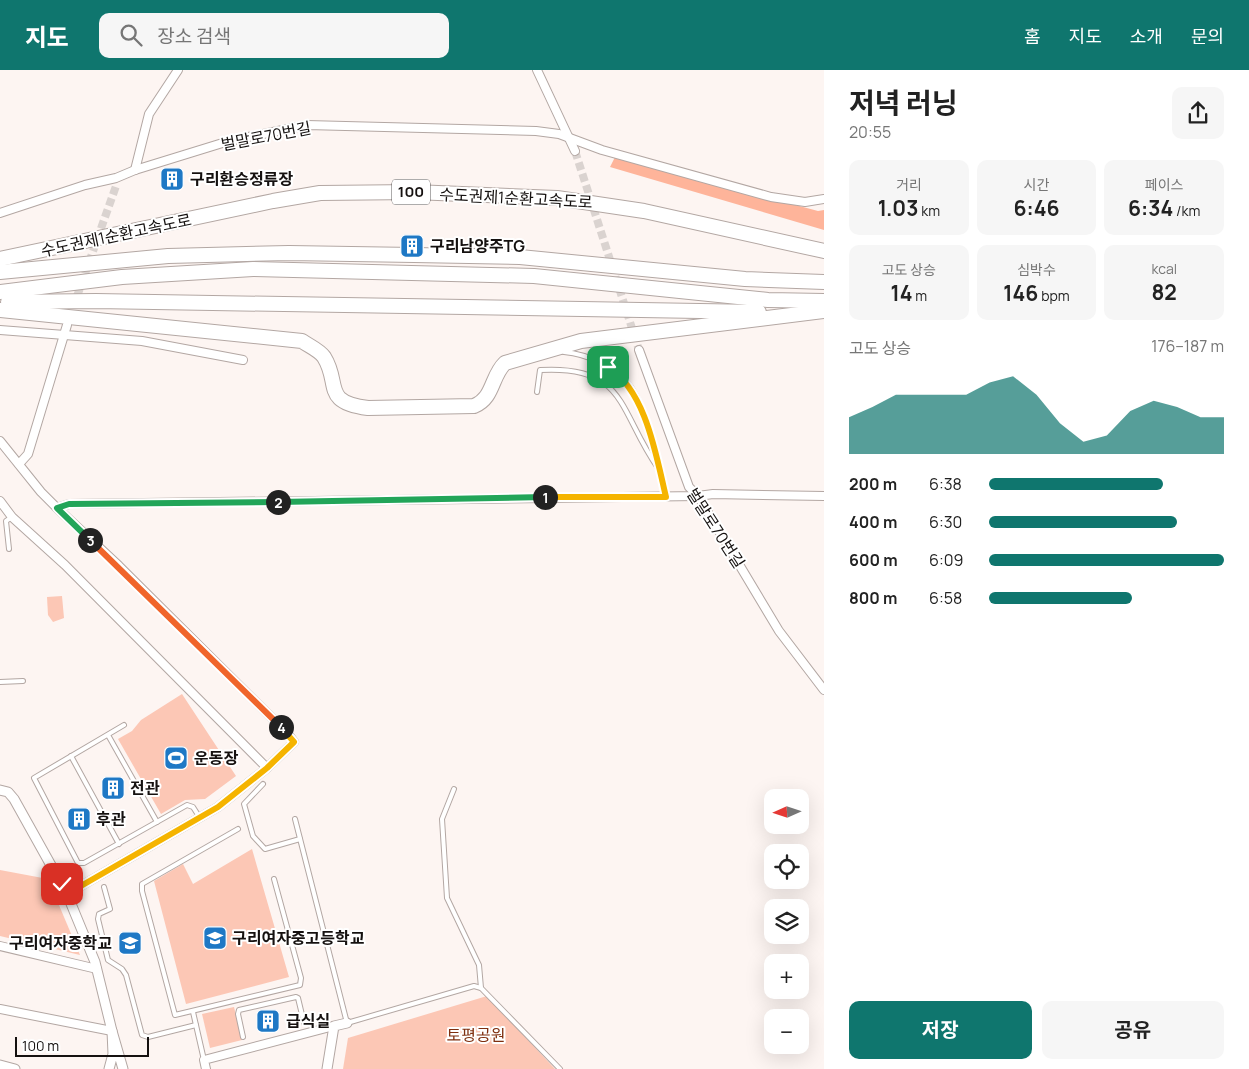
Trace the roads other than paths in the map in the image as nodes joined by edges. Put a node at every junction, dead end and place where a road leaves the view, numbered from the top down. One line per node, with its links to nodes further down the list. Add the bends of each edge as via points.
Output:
1 (178, 70): 5 (street, via 149,114)
2 (537, 70): 3 (street)
3 (571, 138): 4 (street); 5 (street, 벌말로70번길, via 536,131 307,125 230,141); 6 (street, 벌말로70번길, via 602,150 771,197 805,202)
4 (575, 151)
5 (135, 170): 7 (street, 벌말로70번길, via 116,182 85,184)
6 (824, 199)
7 (0, 213)
8 (824, 251): 9 (highway, 수도권제1순환고속도로 / 100, via 652,212 557,198 414,192 320,193 282,199)
9 (0, 259)
10 (0, 272): 11 (highway, 수도권제1순환고속도로, via 168,256 414,254 520,257 745,279)
11 (824, 282)
12 (0, 292): 13 (highway, via 142,275 253,269 534,276 768,300)
13 (824, 301)
14 (0, 302): 15 (highway, via 766,312)
15 (824, 306)
16 (0, 310): 21 (highway, via 302,341 322,355 328,364 332,387 342,401 368,408 474,406 484,402 499,368 505,362)
17 (824, 311): 21 (highway, via 581,341)
18 (67, 325): 20 (street)
19 (0, 330): 20 (street)
20 (64, 335): 23 (street, via 142,341); 26 (street, via 28,454)
21 (550, 350): 27 (lane, via 578,353 608,367 625,380 638,402)
22 (639, 350): 28 (street, 벌말로70번길, via 689,487)
23 (243, 360)
24 (537, 392): 27 (lane, via 540,370 565,368 596,377 620,398 640,441)
25 (0, 441): 26 (street)
26 (18, 464): 32 (street)
27 (660, 469): 30 (lane)
28 (698, 496): 29 (street); 30 (street); 38 (street, 벌말로70번길, via 779,631)
29 (824, 496)
30 (666, 497): 32 (street, via 69,504)
31 (0, 501): 33 (street)
32 (57, 508): 42 (street, via 294,742)
33 (9, 519): 34 (lane); 35 (lane); 42 (street, via 65,565)
34 (0, 522)
35 (9, 549)
36 (23, 680): 37 (lane)
37 (0, 682)
38 (824, 690)
39 (124, 725): 40 (lane)
40 (108, 734): 41 (lane); 48 (lane)
41 (71, 756): 51 (lane); 51 (lane, via 34,779 78,863 84,863)
42 (267, 768): 46 (street)
43 (263, 784): 50 (lane, via 244,802 254,838 265,849)
44 (454, 789): 57 (lane, via 442,819 447,898 479,965)
45 (0, 790): 54 (street, via 8,792 14,799)
46 (200, 818): 48 (lane, via 193,807 187,805); 54 (street)
47 (295, 820): 50 (lane)
48 (157, 822): 51 (lane)
49 (238, 828): 61 (lane, via 141,887 174,1014 180,1016)
50 (300, 839): 63 (lane)
51 (119, 844)
52 (274, 878): 58 (lane, via 301,980 297,986)
53 (104, 887): 64 (lane, via 110,910 99,914 98,919 108,960 122,969 126,976 142,1035 148,1037)
54 (67, 894): 56 (street)
55 (0, 946): 56 (street)
56 (97, 969): 66 (street)
57 (481, 988): 63 (lane, via 474,986); 75 (lane)
58 (254, 997): 59 (lane); 61 (lane)
59 (257, 1006): 62 (lane, via 297,997); 67 (lane, via 238,1011)
60 (0, 1009): 66 (street)
61 (193, 1012): 64 (lane)
62 (304, 1023)
63 (347, 1023): 65 (street)
64 (196, 1025): 68 (lane)
65 (334, 1026): 68 (street); 74 (street)
66 (112, 1031): 71 (street, via 113,1054); 72 (street)
67 (243, 1037)
68 (204, 1060): 73 (street)
69 (0, 1065): 70 (street)
70 (15, 1069)
71 (109, 1069)
72 (123, 1069)
73 (206, 1069)
74 (327, 1069)
75 (560, 1069)

